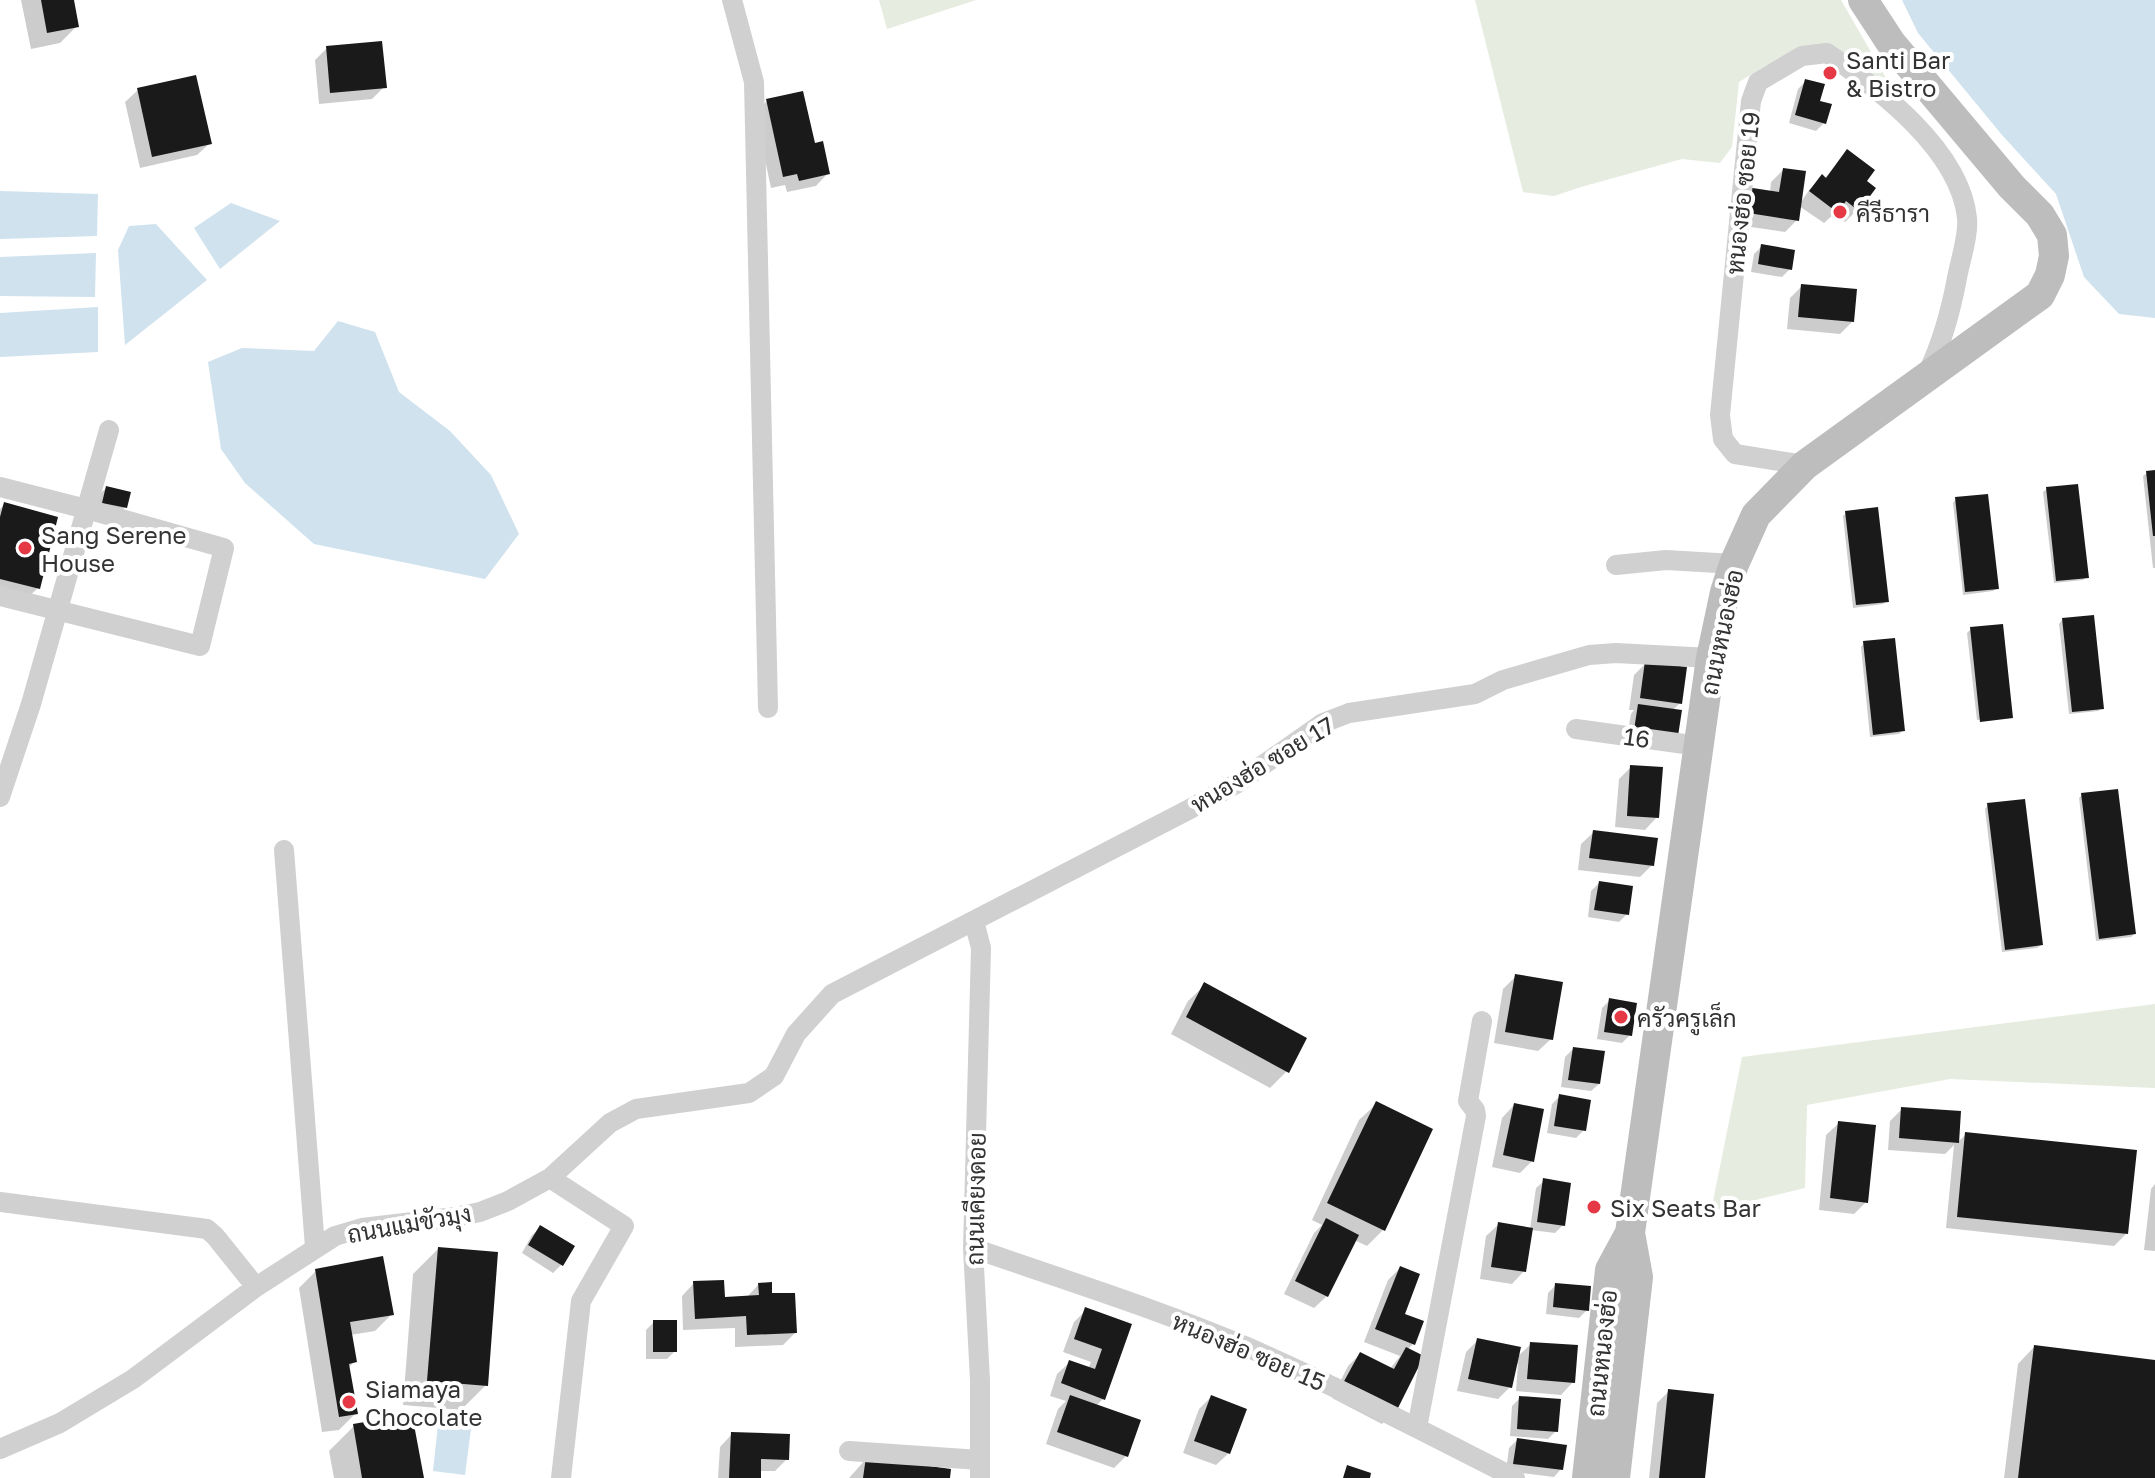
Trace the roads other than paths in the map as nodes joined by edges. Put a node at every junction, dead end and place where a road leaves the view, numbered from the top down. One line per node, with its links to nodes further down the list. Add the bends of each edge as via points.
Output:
1 (732, 0): 13 (street, via 754,82)
2 (1863, 0): 3 (street, ถนนหนองฮ่อ, via 1891,43 2052,235 2054,256 2040,295)
3 (1925, 377): 5 (street, ถนนหนองฮ่อ); 5 (street, หนองฮ่อ ซอย 19, via 1955,290 1967,221 1963,198 1924,132 1827,53 1802,56 1758,82 1751,101 1720,415 1723,439 1735,454)
4 (109, 430): 7 (street)
5 (1805, 465): 8 (street, ถนนหนองฮ่อ, via 1756,515)
6 (0, 487): 7 (street)
7 (86, 509): 11 (street); 11 (street, via 224,548 200,646)
8 (1734, 564): 9 (street, via 1666,560); 12 (street, ถนนหนองฮ่อ)
9 (1616, 565)
10 (0, 596): 11 (street)
11 (59, 611): 16 (street)
12 (1711, 658): 15 (street, ถนนหนองฮ่อ); 18 (street, หนองฮ่อ ซอย 17, via 1589,655 1503,680 1475,694 1349,713 1323,723 1236,784)
13 (768, 708)
14 (1576, 729): 15 (street, 16)
15 (1699, 746): 22 (street, ถนนหนองฮ่อ)
16 (0, 797)
17 (284, 850): 23 (street)
18 (974, 921): 20 (street, ถนนแม่ขัวมุง, via 832,994 796,1034 774,1076 749,1093 636,1109 610,1123); 24 (street, ถนนเคียงดอย, via 981,948)
19 (1482, 1021): 26 (street, via 1468,1101 1476,1116)
20 (550, 1178): 23 (street, ถนนแม่ขัวมุง, via 480,1212 362,1228); 30 (street, via 624,1226 581,1301)
21 (0, 1202): 25 (street, via 207,1229)
22 (1630, 1233): 32 (street, ถนนหนองฮ่อ, via 1610,1270); 33 (street, ถนนหนองฮ่อ, via 1638,1277)
23 (315, 1247): 25 (street, ถนนแม่ขัวมุง)
24 (973, 1248): 26 (street, หนองฮ่อ ซอย 15, via 1245,1346); 29 (street, ถนนเคียงดอย)
25 (256, 1287): 27 (street, ถนนแม่ขัวมุง, via 133,1379 60,1423)
26 (1417, 1428): 31 (street, หนองฮ่อ ซอย 15)
27 (0, 1449)
28 (849, 1451): 29 (street)
29 (980, 1469)
30 (561, 1478)
31 (1515, 1478)
32 (1587, 1478)
33 (1615, 1478)

